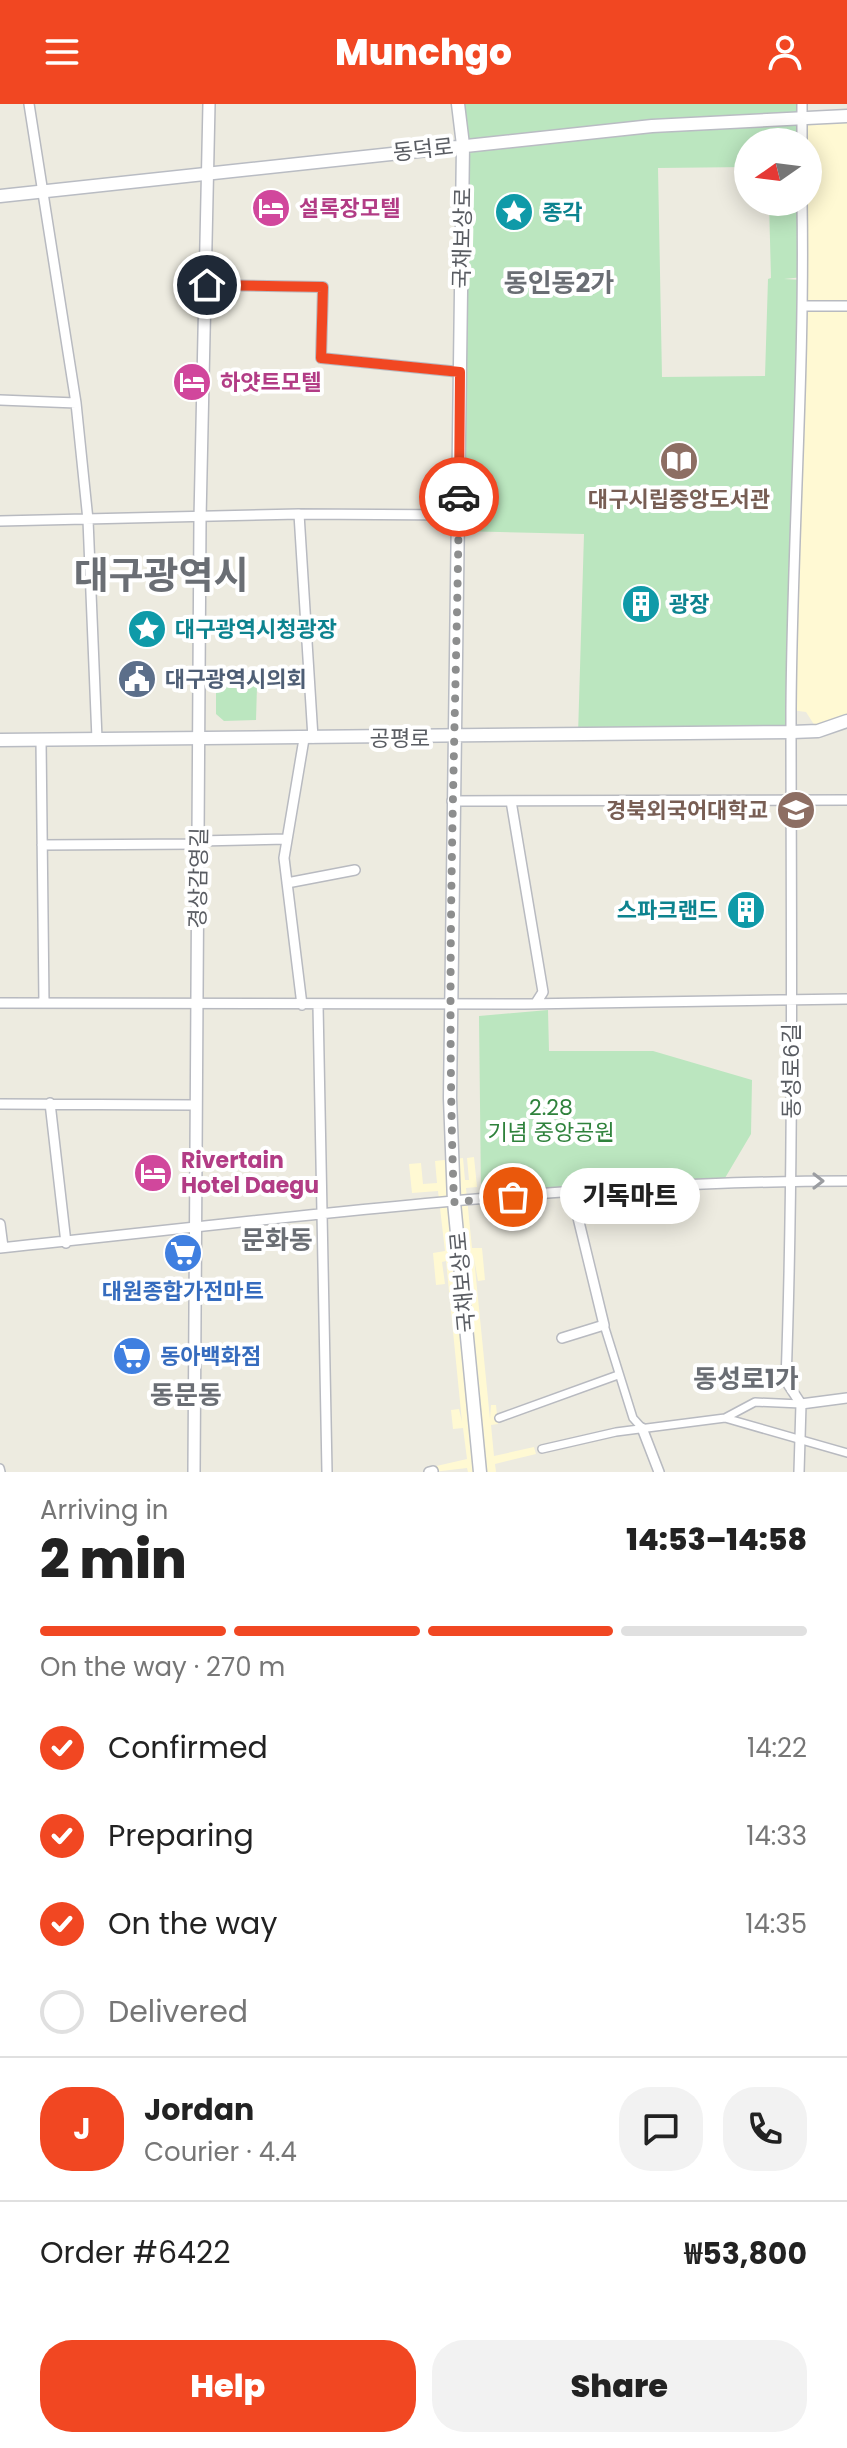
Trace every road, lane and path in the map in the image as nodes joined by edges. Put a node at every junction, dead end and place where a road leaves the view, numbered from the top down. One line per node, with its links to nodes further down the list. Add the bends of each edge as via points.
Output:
1 (29, 104): 10 (street)
2 (209, 104): 9 (street, 경상감영길)
3 (458, 104): 8 (main road, 국채보상로)
4 (802, 104): 6 (street)
5 (847, 116): 6 (main road, 동덕로)
6 (802, 120): 7 (street); 8 (main road, 동덕로, via 652,126)
7 (802, 128)
8 (463, 145): 9 (main road, 동덕로); 18 (main road, 국채보상로)
9 (206, 175): 10 (main road, 동덕로); 15 (street, 경상감영길)
10 (42, 190): 11 (main road, 동덕로); 20 (street)
11 (14, 194): 12 (main road, 동덕로); 13 (main road)
12 (0, 196)
13 (0, 204)
14 (802, 216): 16 (street, 동성로6길)
15 (207, 285): 18 (street, via 323,287 321,358); 23 (street, 경상감영길)
16 (803, 306): 17 (street); 27 (street, 동성로6길)
17 (847, 306)
18 (460, 372): 22 (main road, 국채보상로)
19 (0, 400): 20 (street)
20 (76, 403): 24 (street)
21 (299, 514): 22 (street); 23 (street); 30 (street)
22 (459, 515): 29 (main road, 국채보상로)
23 (200, 519): 24 (street); 28 (street, 경상감영길)
24 (88, 520): 25 (street); 31 (street)
25 (0, 521)
26 (847, 721): 27 (main road, 공평로, via 818,731)
27 (792, 732): 29 (main road, 공평로); 34 (street, 동성로6길)
28 (200, 737): 30 (main road, 공평로); 31 (main road, 공평로); 39 (street, 경상감영길)
29 (452, 737): 30 (main road, 공평로); 36 (main road, 국채보상로)
30 (308, 738): 38 (street)
31 (97, 739): 33 (main road, 공평로)
32 (0, 740): 33 (main road, 공평로)
33 (41, 740): 40 (street)
34 (791, 799): 35 (street); 37 (street); 43 (street, 동성로6길)
35 (847, 800)
36 (452, 801): 37 (street); 48 (main road, 국채보상로)
37 (511, 801): 49 (street, via 543,992)
38 (287, 839): 39 (street); 42 (street)
39 (198, 843): 40 (street); 47 (street, 경상감영길)
40 (42, 845): 46 (street)
41 (355, 870): 42 (street)
42 (287, 883): 50 (street)
43 (791, 999): 44 (street); 49 (street); 55 (street, 동성로6길)
44 (847, 999)
45 (0, 1003): 46 (street)
46 (44, 1003): 47 (street)
47 (196, 1003): 50 (street); 54 (street, 경상감영길)
48 (451, 1003): 49 (street); 51 (street); 58 (main road, 국채보상로)
49 (536, 1003)
50 (302, 1005): 51 (street)
51 (318, 1005): 59 (street)
52 (50, 1103): 53 (street); 54 (street); 62 (street)
53 (0, 1104)
54 (195, 1105): 61 (street, 경상감영길)
55 (790, 1181): 56 (street, one-way to 56); 57 (street); 68 (street, 동성로6길, via 786,1381)
56 (847, 1181)
57 (572, 1193): 58 (street); 64 (street)
58 (454, 1202): 59 (street); 77 (main road, 국채보상로)
59 (321, 1214): 61 (street); 76 (street)
60 (0, 1224): 63 (street)
61 (196, 1229): 62 (street); 75 (street, 경상감영길)
62 (66, 1243): 63 (street)
63 (2, 1247)
64 (604, 1325): 65 (street); 66 (street)
65 (562, 1338)
66 (618, 1375): 69 (street); 71 (street, via 633,1418)
67 (847, 1398): 68 (street)
68 (801, 1404): 70 (street, via 755,1402); 72 (street, 동성로6길)
69 (499, 1418)
70 (725, 1418): 71 (street); 72 (street)
71 (642, 1428): 73 (street); 78 (street)
72 (801, 1438): 74 (street); 79 (street, 동성로6길)
73 (542, 1449)
74 (847, 1453)
75 (194, 1472)
76 (327, 1472)
77 (480, 1472)
78 (659, 1472)
79 (799, 1472)

